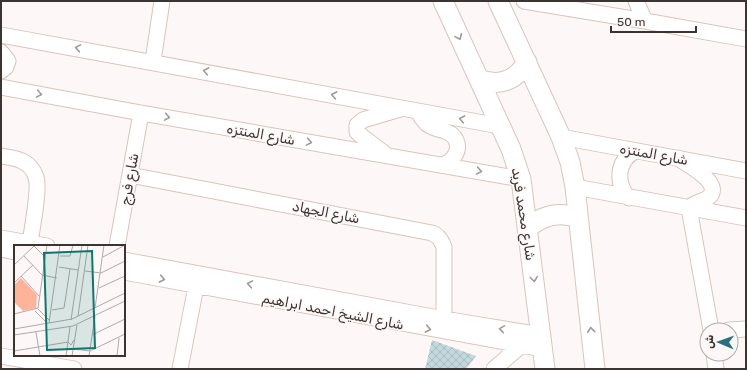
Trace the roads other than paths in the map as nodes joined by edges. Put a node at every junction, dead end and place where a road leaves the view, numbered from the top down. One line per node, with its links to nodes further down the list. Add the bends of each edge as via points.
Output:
1 (162, 1): 10 (street)
2 (443, 1): 13 (main road, شارع محمد فريد, one-way to 13)
3 (498, 1): 11 (main road)
4 (524, 1): 6 (street)
5 (636, 1): 6 (street)
6 (645, 21): 8 (street)
7 (1, 35): 10 (street, one-way to 7)
8 (746, 39)
9 (1, 52): 12 (street, via 8,61)
10 (153, 62): 15 (street, one-way to 10)
11 (527, 62): 13 (main road, via 516,76 505,82 492,83); 19 (main road)
12 (1, 71)
13 (479, 79): 18 (main road, شارع محمد فريد)
14 (1, 87): 17 (street, شارع المنتزه, one-way to 17)
15 (402, 108): 16 (street); 22 (street, via 363,120 357,125 357,132)
16 (418, 111): 18 (street, one-way to 16); 24 (street, via 427,124 447,132 456,142 455,156 449,162)
17 (141, 113): 22 (street, شارع المنتزه, one-way to 22); 26 (street, شارع فرج)
18 (500, 126): 27 (main road, شارع محمد فريد)
19 (562, 137): 20 (street, شارع المنتزه); 28 (main road)
20 (635, 151): 23 (street, شارع المنتزه); 29 (street, via 626,157 619,178 622,189)
21 (1, 156): 35 (street, via 24,162 32,168 36,178)
22 (387, 156): 24 (street, شارع المنتزه)
23 (678, 158): 25 (street, شارع المنتزه); 30 (street, via 708,180 712,186 712,194 709,197)
24 (440, 165): 27 (street, شارع المنتزه, one-way to 27)
25 (746, 169)
26 (130, 174): 37 (street, شارع فرج); 43 (street, شارع الجهاد, via 432,232 442,241 444,247)
27 (521, 179): 33 (main road, شارع محمد فريد)
28 (575, 188): 29 (street); 31 (main road)
29 (629, 198): 30 (street)
30 (689, 208): 32 (street); 44 (street)
31 (578, 218): 33 (main road, via 563,214 547,216); 52 (main road, one-way to 31)
32 (746, 218)
33 (527, 229): 47 (main road, شارع محمد فريد, one-way to 47)
34 (1, 238): 35 (street)
35 (30, 243): 36 (street)
36 (41, 245)
37 (117, 245)
38 (1, 249): 39 (street)
39 (14, 252)
40 (125, 260): 42 (street, شارع الشيخ احمد ابراهيم)
41 (125, 272): 42 (street, شارع الشيخ احمد ابراهيم, one-way to 42)
42 (197, 280): 43 (street, شارع الشيخ احمد ابراهيم, one-way to 42); 45 (street, شارع الشيخ احمد ابراهيم, one-way to 45); 50 (street)
43 (444, 319): 47 (street, شارع الشيخ احمد ابراهيم, one-way to 43)
44 (710, 322)
45 (520, 346): 47 (street); 51 (street)
46 (1, 356): 48 (street)
47 (542, 357)
48 (31, 366): 49 (street)
49 (74, 369)
50 (180, 369)
51 (494, 369)
52 (595, 369)

